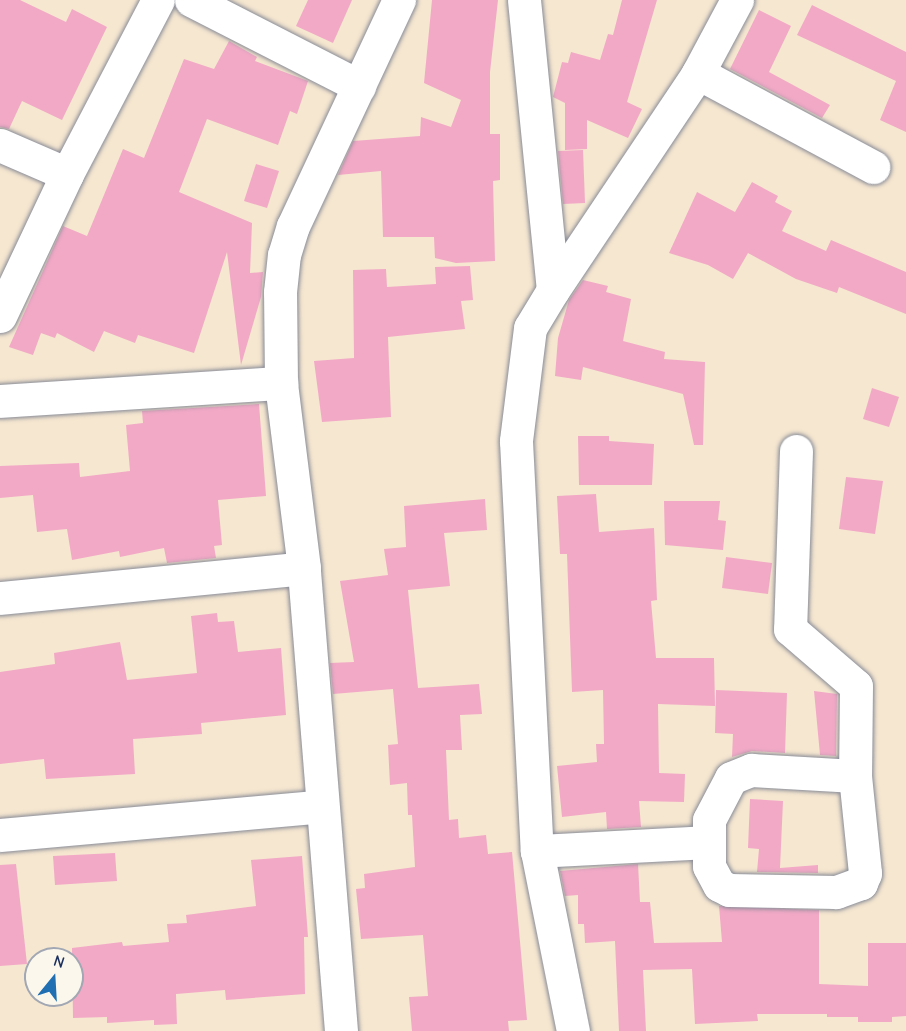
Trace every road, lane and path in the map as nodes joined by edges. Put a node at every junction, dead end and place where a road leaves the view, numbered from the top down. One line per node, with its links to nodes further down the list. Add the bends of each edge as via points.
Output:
1 (158, 0): 10 (street)
2 (191, 0): 7 (street)
3 (399, 0): 7 (street)
4 (524, 0): 11 (street)
5 (737, 0): 6 (street)
6 (698, 73): 9 (street); 11 (street)
7 (359, 86): 13 (street, via 305,198 284,255 280,292)
8 (0, 145): 10 (street)
9 (873, 167)
10 (67, 174): 12 (street)
11 (553, 290): 22 (street, via 531,328 516,441)
12 (0, 316)
13 (281, 383): 14 (street); 16 (street)
14 (0, 401)
15 (796, 451): 18 (street, via 790,629 856,686)
16 (304, 568): 17 (street); 19 (street)
17 (0, 598)
18 (855, 776): 21 (street, via 751,770 737,773 709,820); 21 (street, via 865,873 861,883 852,888 836,892 729,890 713,878)
19 (322, 806): 20 (street); 23 (street)
20 (0, 835)
21 (707, 842): 22 (street)
22 (537, 851): 24 (street)
23 (341, 1031)
24 (573, 1031)

